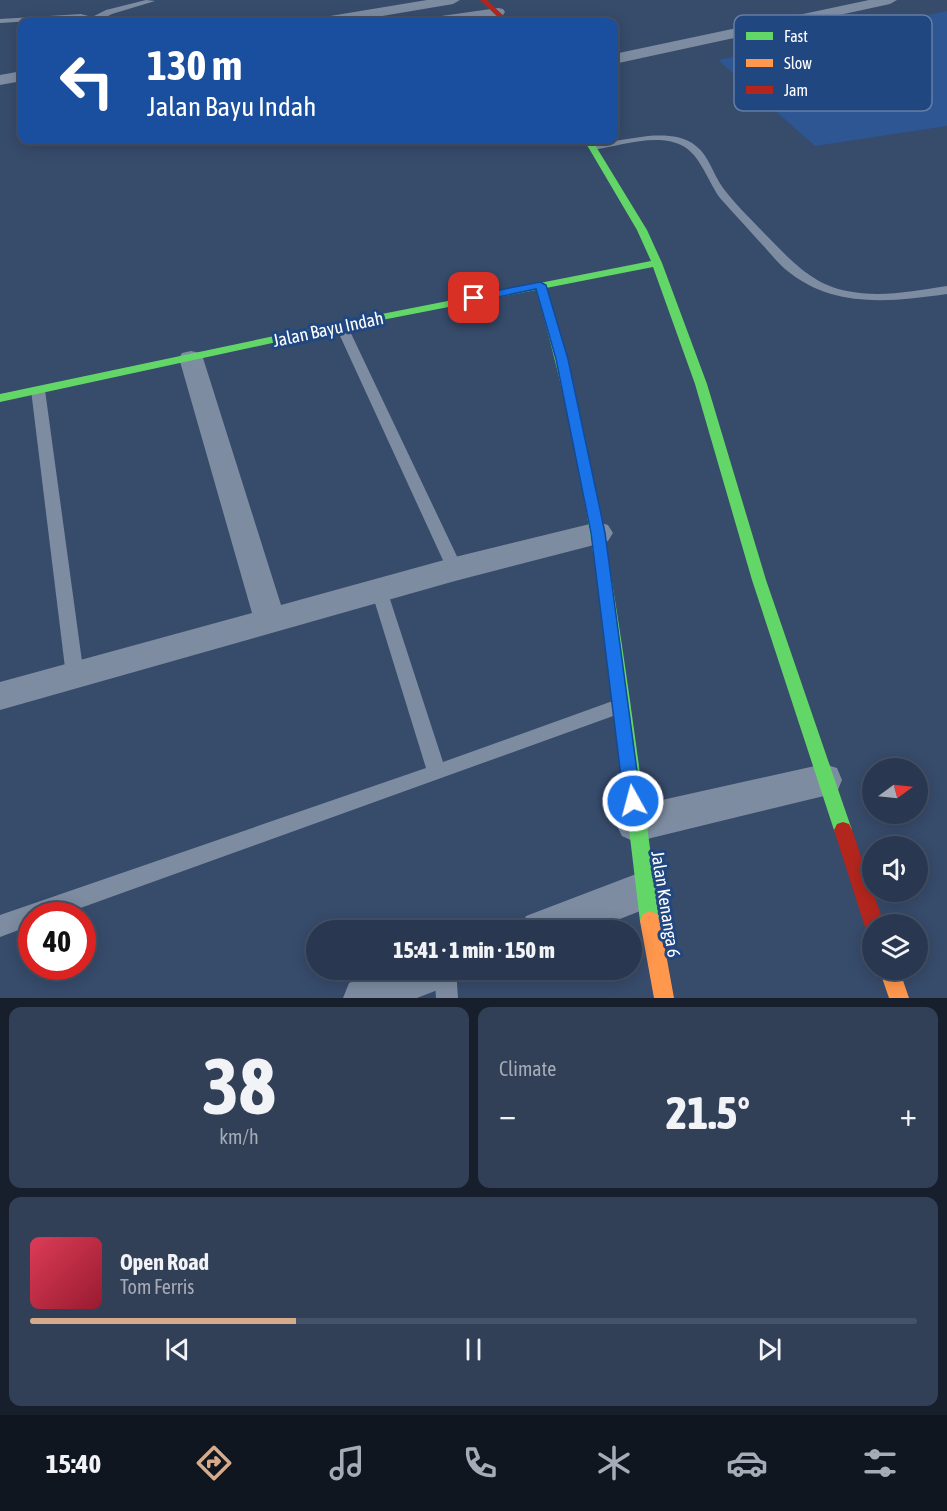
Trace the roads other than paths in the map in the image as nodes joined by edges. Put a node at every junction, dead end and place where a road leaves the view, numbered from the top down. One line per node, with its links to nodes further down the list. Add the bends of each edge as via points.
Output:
1 (453, 0): 10 (street)
2 (483, 0): 6 (street)
3 (890, 0): 5 (street)
4 (151, 1): 9 (lane, via 109,12)
5 (820, 15)
6 (503, 17)
7 (36, 18): 8 (lane)
8 (87, 18)
9 (101, 18)
10 (347, 18)
11 (18, 20): 12 (lane)
12 (0, 21)
13 (734, 33): 14 (street)
14 (618, 58)
15 (18, 77): 16 (street)
16 (0, 80)
17 (618, 141): 21 (lane, via 656,139 688,145 696,151 714,183 790,267 816,285 833,292 873,298)
18 (591, 144): 19 (street, via 623,195)
19 (657, 263): 20 (street, Jalan Bayu Indah); 34 (street, via 701,384)
20 (540, 285): 22 (street, Jalan Bayu Indah); 26 (street, Jalan Kenanga 6, via 562,359)
21 (947, 290)
22 (341, 325): 23 (street, Jalan Bayu Indah); 27 (lane)
23 (191, 358): 24 (street, Jalan Bayu Indah); 29 (street)
24 (38, 390): 25 (street, Jalan Bayu Indah); 30 (lane)
25 (0, 398)
26 (598, 533): 27 (street); 32 (street, Jalan Kenanga 6)
27 (454, 569): 28 (street)
28 (379, 590): 29 (street); 33 (lane)
29 (270, 620): 30 (street)
30 (75, 676): 31 (street)
31 (0, 696)
32 (621, 706): 33 (lane); 35 (street, Jalan Kenanga 6)
33 (437, 773): 39 (lane)
34 (824, 780): 35 (street); 37 (street)
35 (635, 824): 36 (street, Jalan Kenanga 6)
36 (644, 890): 38 (street); 45 (street, Jalan Kenanga 6)
37 (871, 914)
38 (566, 920)
39 (0, 926)
40 (410, 980): 43 (street)
41 (446, 980): 44 (lane)
42 (893, 980): 46 (street)
43 (364, 998)
44 (447, 998)
45 (664, 998)
46 (899, 998)

